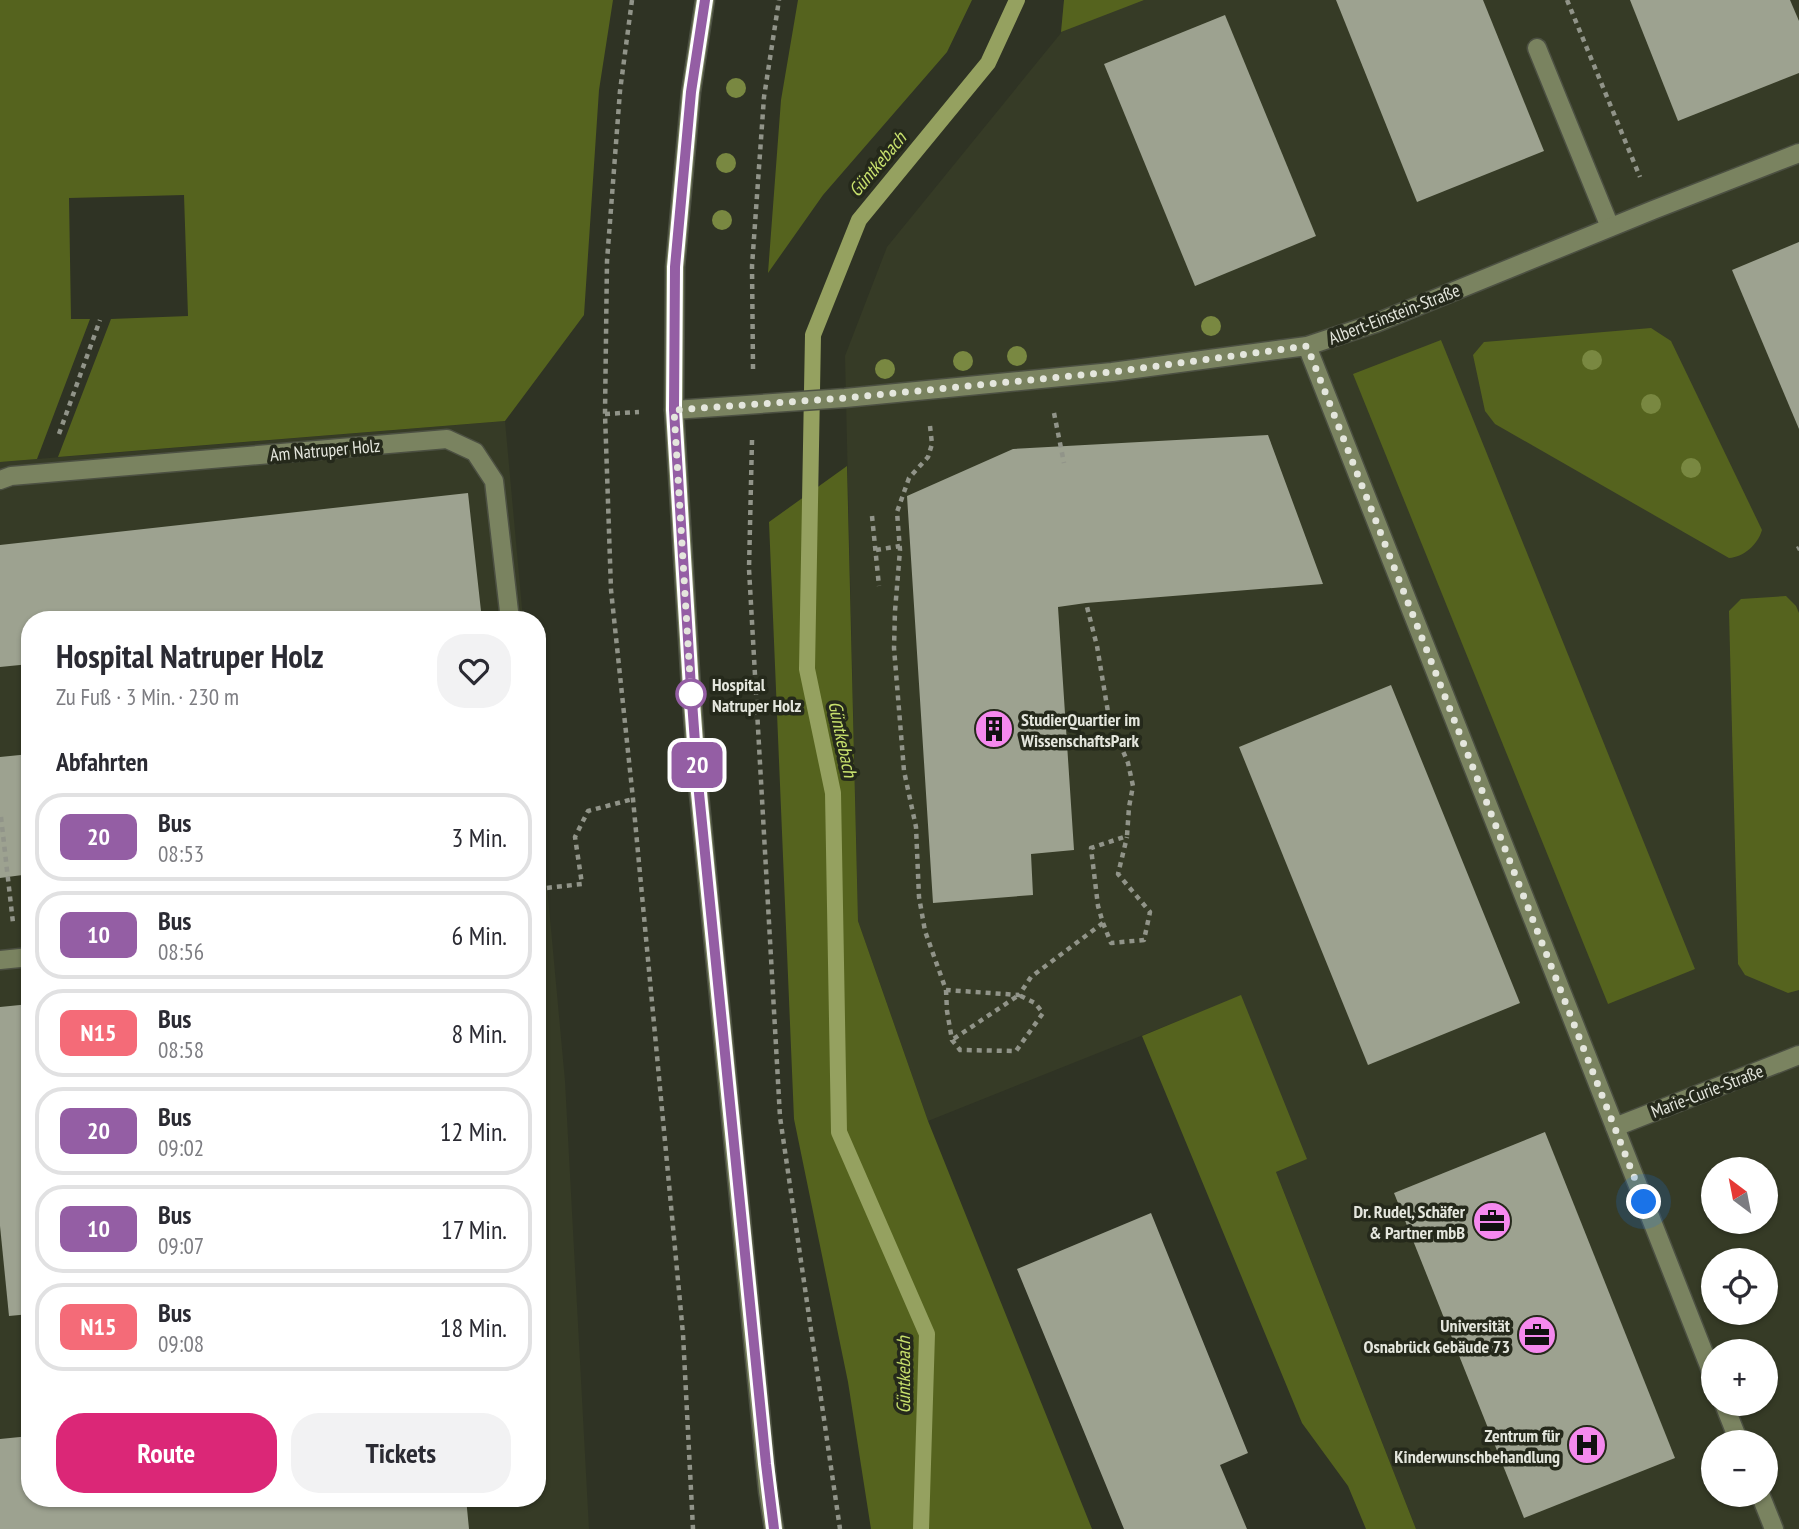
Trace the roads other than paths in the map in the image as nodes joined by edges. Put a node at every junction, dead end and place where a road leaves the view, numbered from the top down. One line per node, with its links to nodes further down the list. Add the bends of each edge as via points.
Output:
1 (705, 0): 6 (street, via 691,92 675,267)
2 (1537, 48): 4 (street)
3 (1799, 153): 4 (street, Albert-Einstein-Straße)
4 (1610, 228): 5 (street, Albert-Einstein-Straße, via 1376,323)
5 (1307, 346): 6 (street, Albert-Einstein-Straße, via 1112,372); 10 (street)
6 (674, 410): 13 (street, via 697,770)
7 (0, 480): 8 (street, Am Natruper Holz, via 447,439 475,452 494,481)
8 (508, 611)
9 (1799, 1055): 10 (street, Marie-Curie-Straße)
10 (1615, 1128): 11 (street)
11 (1701, 1346)
12 (1765, 1507): 14 (street)
13 (774, 1529)
14 (1774, 1529)

